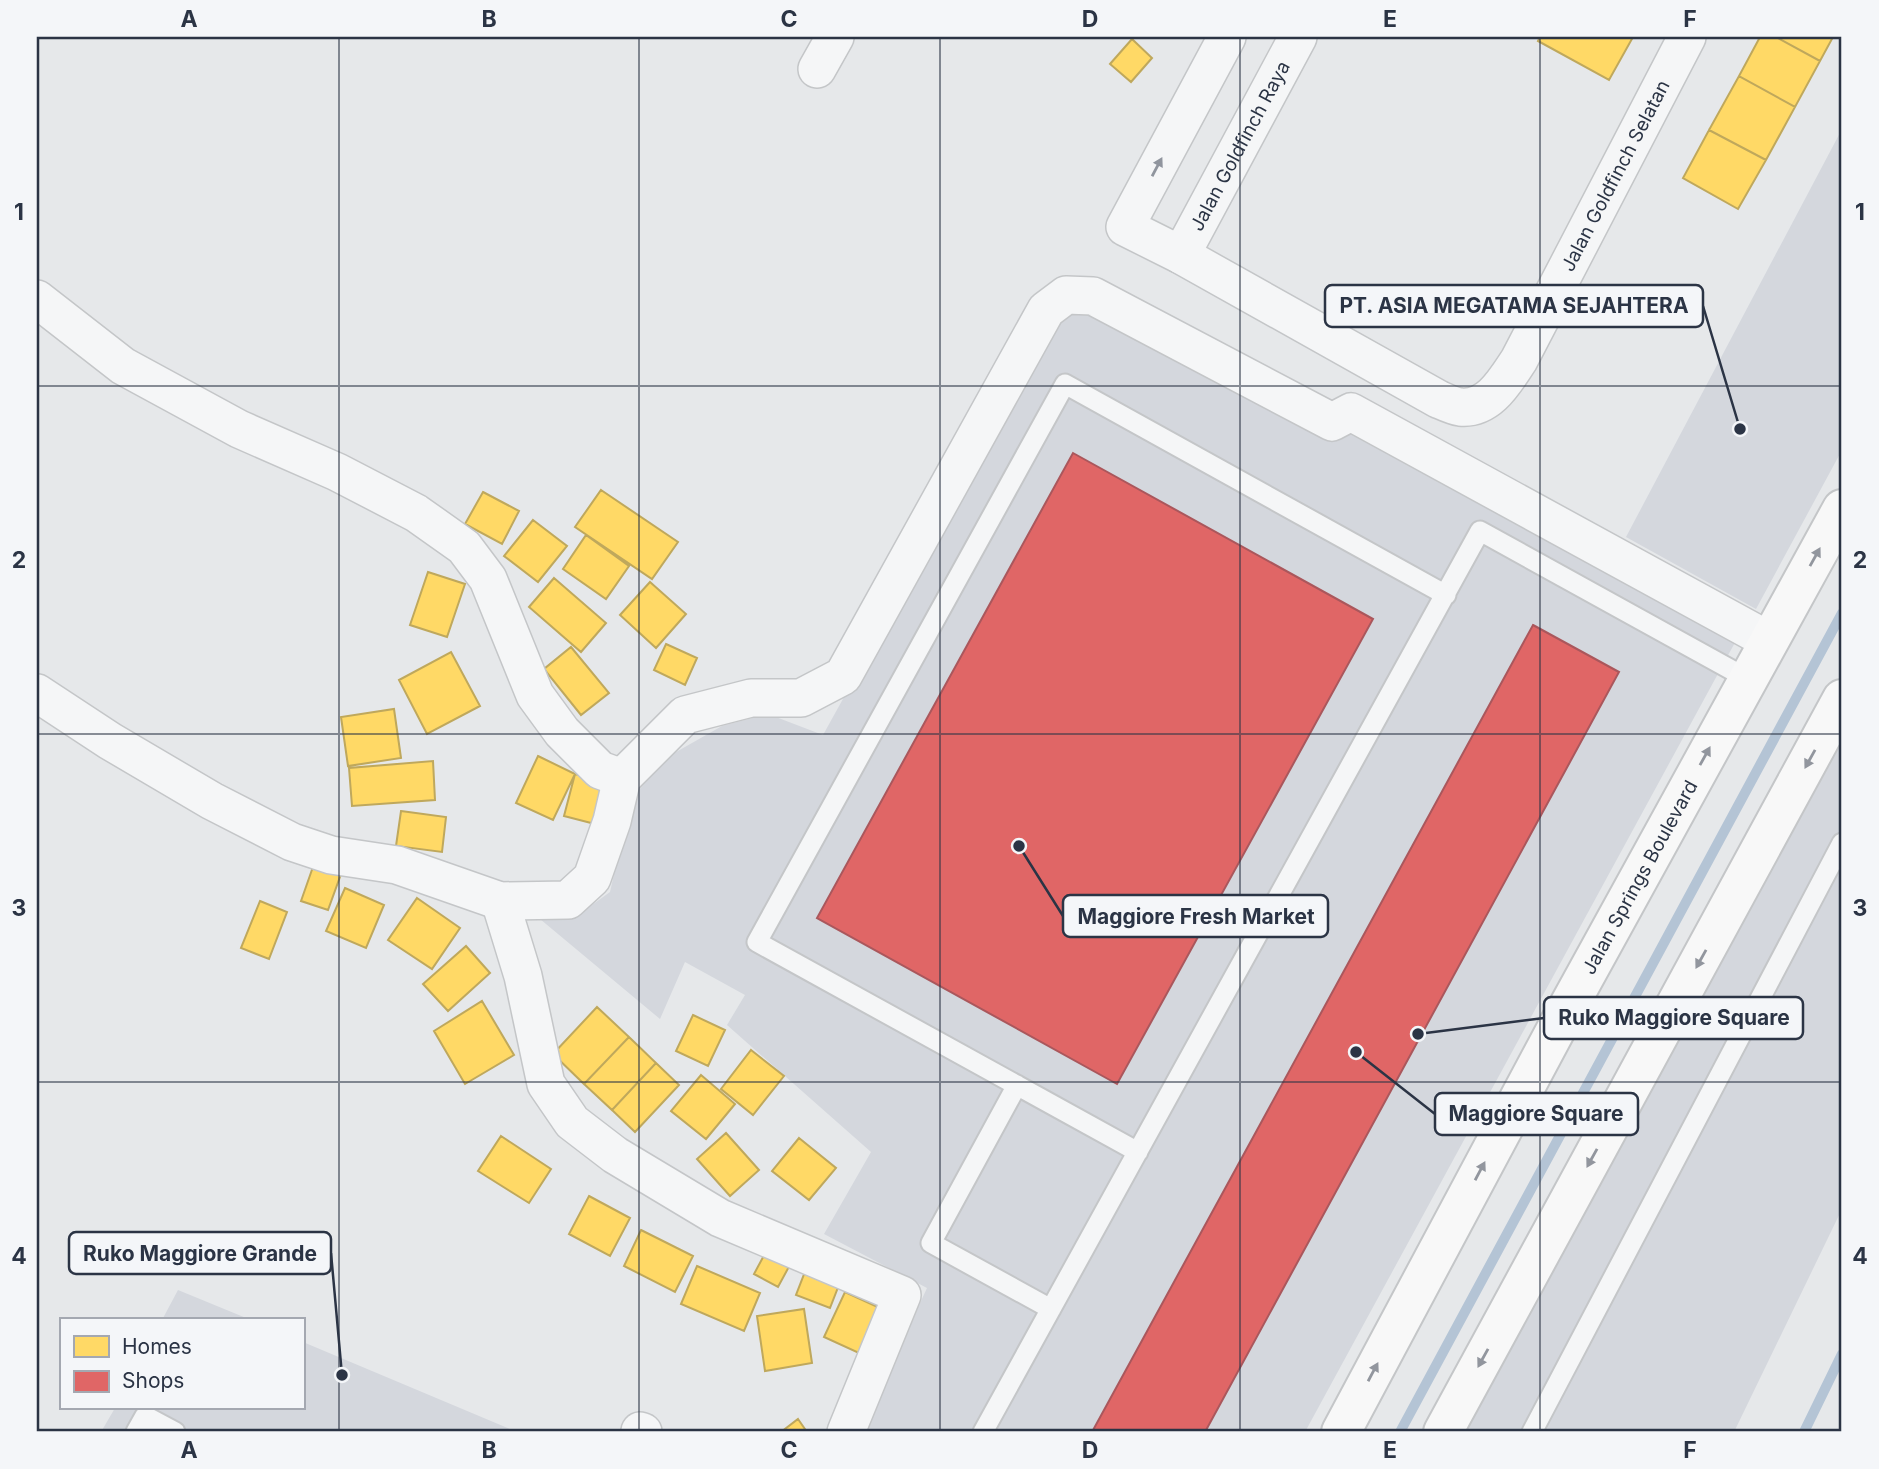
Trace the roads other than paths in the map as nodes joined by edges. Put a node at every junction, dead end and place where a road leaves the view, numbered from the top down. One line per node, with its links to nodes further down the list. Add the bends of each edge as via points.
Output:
1 (835, 37): 5 (street)
2 (1227, 37): 6 (street, one-way to 2, via 1125,228)
3 (1298, 37): 6 (street, Jalan Goldfinch Raya)
4 (1687, 37): 6 (street, Jalan Goldfinch Selatan, via 1519,360 1484,402 1461,407 1438,400)
5 (817, 69)
6 (1181, 255)
7 (37, 299): 14 (street, via 123,366 239,429 416,513 464,547 488,579 535,695 562,732 600,770)
8 (1842, 509): 10 (main road, Jalan Springs Boulevard, one-way to 8)
9 (1446, 595): 11 (lane, via 1480,531); 17 (lane, via 1065,384 757,942); 18 (lane)
10 (1768, 640): 11 (main road, Jalan Springs Boulevard); 14 (street, via 1351,412 1332,422 1093,296 1066,295 1046,310 843,676 801,698 751,698 685,715)
11 (1748, 679): 24 (main road, Jalan Springs Boulevard, one-way to 11)
12 (37, 693): 16 (street, via 212,801 292,842 331,855 397,865)
13 (1842, 699): 25 (main road, one-way to 25)
14 (622, 778): 16 (street, via 592,878 568,900)
15 (1842, 843): 26 (lane)
16 (500, 901): 22 (street, via 523,976 546,1084 572,1122 615,1155 720,1218 902,1295)
17 (1017, 1085): 18 (lane); 19 (lane, via 931,1242)
18 (1138, 1152): 19 (lane)
19 (1051, 1309): 23 (lane)
20 (136, 1432): 21 (lane, via 145,1416)
21 (175, 1432)
22 (846, 1432)
23 (983, 1432)
24 (1341, 1432)
25 (1443, 1432)
26 (1532, 1432)

